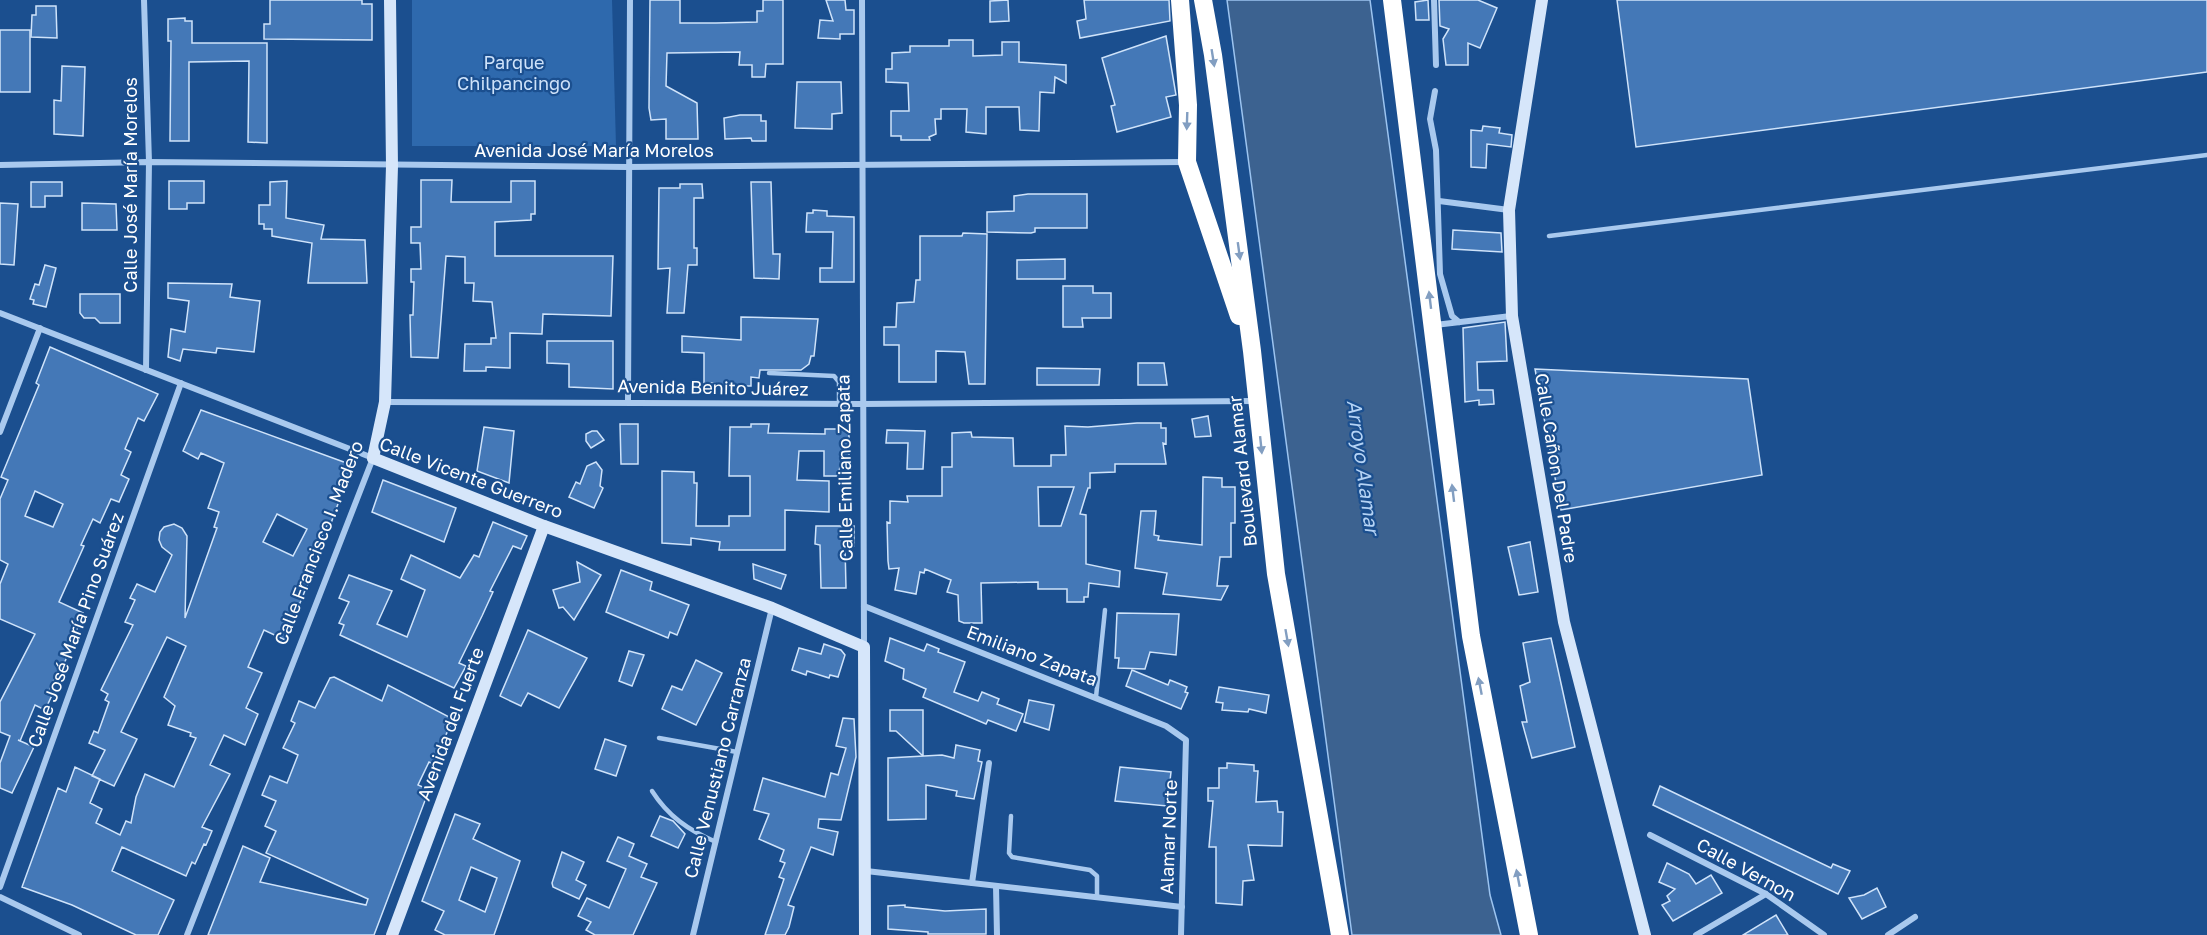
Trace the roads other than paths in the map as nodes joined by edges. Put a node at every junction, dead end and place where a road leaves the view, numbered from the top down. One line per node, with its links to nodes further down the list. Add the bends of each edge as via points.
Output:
1 (144, 0): 13 (street, Calle José María Morelos)
2 (390, 0): 17 (street, Calle Francisco I. Madero)
3 (630, 0): 18 (street)
4 (862, 0): 16 (street, Calle Emiliano Zapata)
5 (1180, 0): 14 (highway, one-way to 14, via 1188,105)
6 (1203, 0): 27 (highway, Boulevard Alamar, one-way to 27)
7 (1392, 0): 25 (highway, one-way to 7)
8 (1434, 0): 10 (street)
9 (1542, 0): 20 (street, Calle Cañon Del Padre)
10 (1436, 65)
11 (1436, 91): 19 (street, via 1430,119)
12 (2207, 155): 21 (lane)
13 (149, 162): 15 (street, Avenida José María Morelos); 17 (street, Avenida José María Morelos); 28 (street, Calle José María Morelos)
14 (1187, 162): 16 (street, Avenida José María Morelos); 27 (highway)
15 (0, 165)
16 (861, 165): 18 (street, Avenida José María Morelos); 35 (street, Calle Emiliano Zapata)
17 (392, 166): 18 (street, Avenida José María Morelos); 32 (street, Calle Francisco I. Madero)
18 (628, 167): 33 (street)
19 (1439, 201): 20 (street); 24 (street, via 1440,274 1452,316)
20 (1509, 210): 23 (street, Calle Cañon Del Padre)
21 (1549, 236)
22 (0, 313): 26 (street, Calle Vicente Guerrero)
23 (1512, 316): 24 (street); 70 (street, Calle Cañon Del Padre, via 1564,622)
24 (1459, 322): 25 (street)
25 (1433, 326): 69 (highway, one-way to 25, via 1471,636)
26 (40, 328): 28 (street, Calle Vicente Guerrero); 36 (street)
27 (1252, 351): 31 (highway, Boulevard Alamar)
28 (146, 370): 30 (street, Calle Vicente Guerrero)
29 (769, 373): 34 (lane, via 834,376 839,382)
30 (181, 383): 37 (street, Calle Vicente Guerrero); 55 (street, Calle José María Pino Suárez)
31 (1257, 401): 35 (street, Avenida Benito Juárez); 68 (highway, Boulevard Alamar, one-way to 68, via 1276,574)
32 (385, 402): 33 (street, Avenida Benito Juárez); 37 (street, Calle Francisco I. Madero)
33 (628, 402): 34 (street, Avenida Benito Juárez)
34 (839, 404): 35 (street, Avenida Benito Juárez)
35 (862, 404): 39 (street, Calle Emiliano Zapata)
36 (0, 432)
37 (373, 458): 38 (street, Calle Vicente Guerrero); 62 (street, Calle Francisco I. Madero)
38 (544, 526): 40 (street, Calle Vicente Guerrero); 63 (street, Avenida del Fuerte)
39 (864, 606): 42 (street, Calle Emiliano Zapata); 43 (street, Emiliano Zapata)
40 (772, 608): 42 (street, Calle Vicente Guerrero); 46 (street, Calle Venustiano Carranza)
41 (1105, 610): 43 (lane)
42 (864, 647): 52 (street, Calle Emiliano Zapata)
43 (1096, 697): 45 (street, Emiliano Zapata, via 1166,726)
44 (659, 738): 46 (lane)
45 (1186, 740): 59 (street, Alamar Norte)
46 (737, 752): 51 (street, Calle Venustiano Carranza)
47 (989, 763): 53 (street)
48 (652, 791): 51 (lane, via 678,822)
49 (1011, 816): 57 (lane, via 1012,857 1090,870 1097,876)
50 (1650, 835): 56 (street, Calle Vernon)
51 (716, 842): 64 (street, Calle Venustiano Carranza)
52 (866, 871): 53 (street); 65 (street, Calle Emiliano Zapata)
53 (972, 883): 54 (street)
54 (996, 886): 57 (street); 66 (street)
55 (0, 887)
56 (1766, 894): 71 (street); 72 (street, Calle Vernon)
57 (1097, 895): 59 (street)
58 (0, 897): 61 (street)
59 (1182, 907): 67 (street, Alamar Norte)
60 (1915, 917): 73 (street)
61 (79, 935)
62 (187, 935)
63 (392, 935)
64 (693, 935)
65 (865, 935)
66 (997, 935)
67 (1181, 935)
68 (1340, 935)
69 (1529, 935)
70 (1645, 935)
71 (1696, 935)
72 (1824, 935)
73 (1888, 935)

